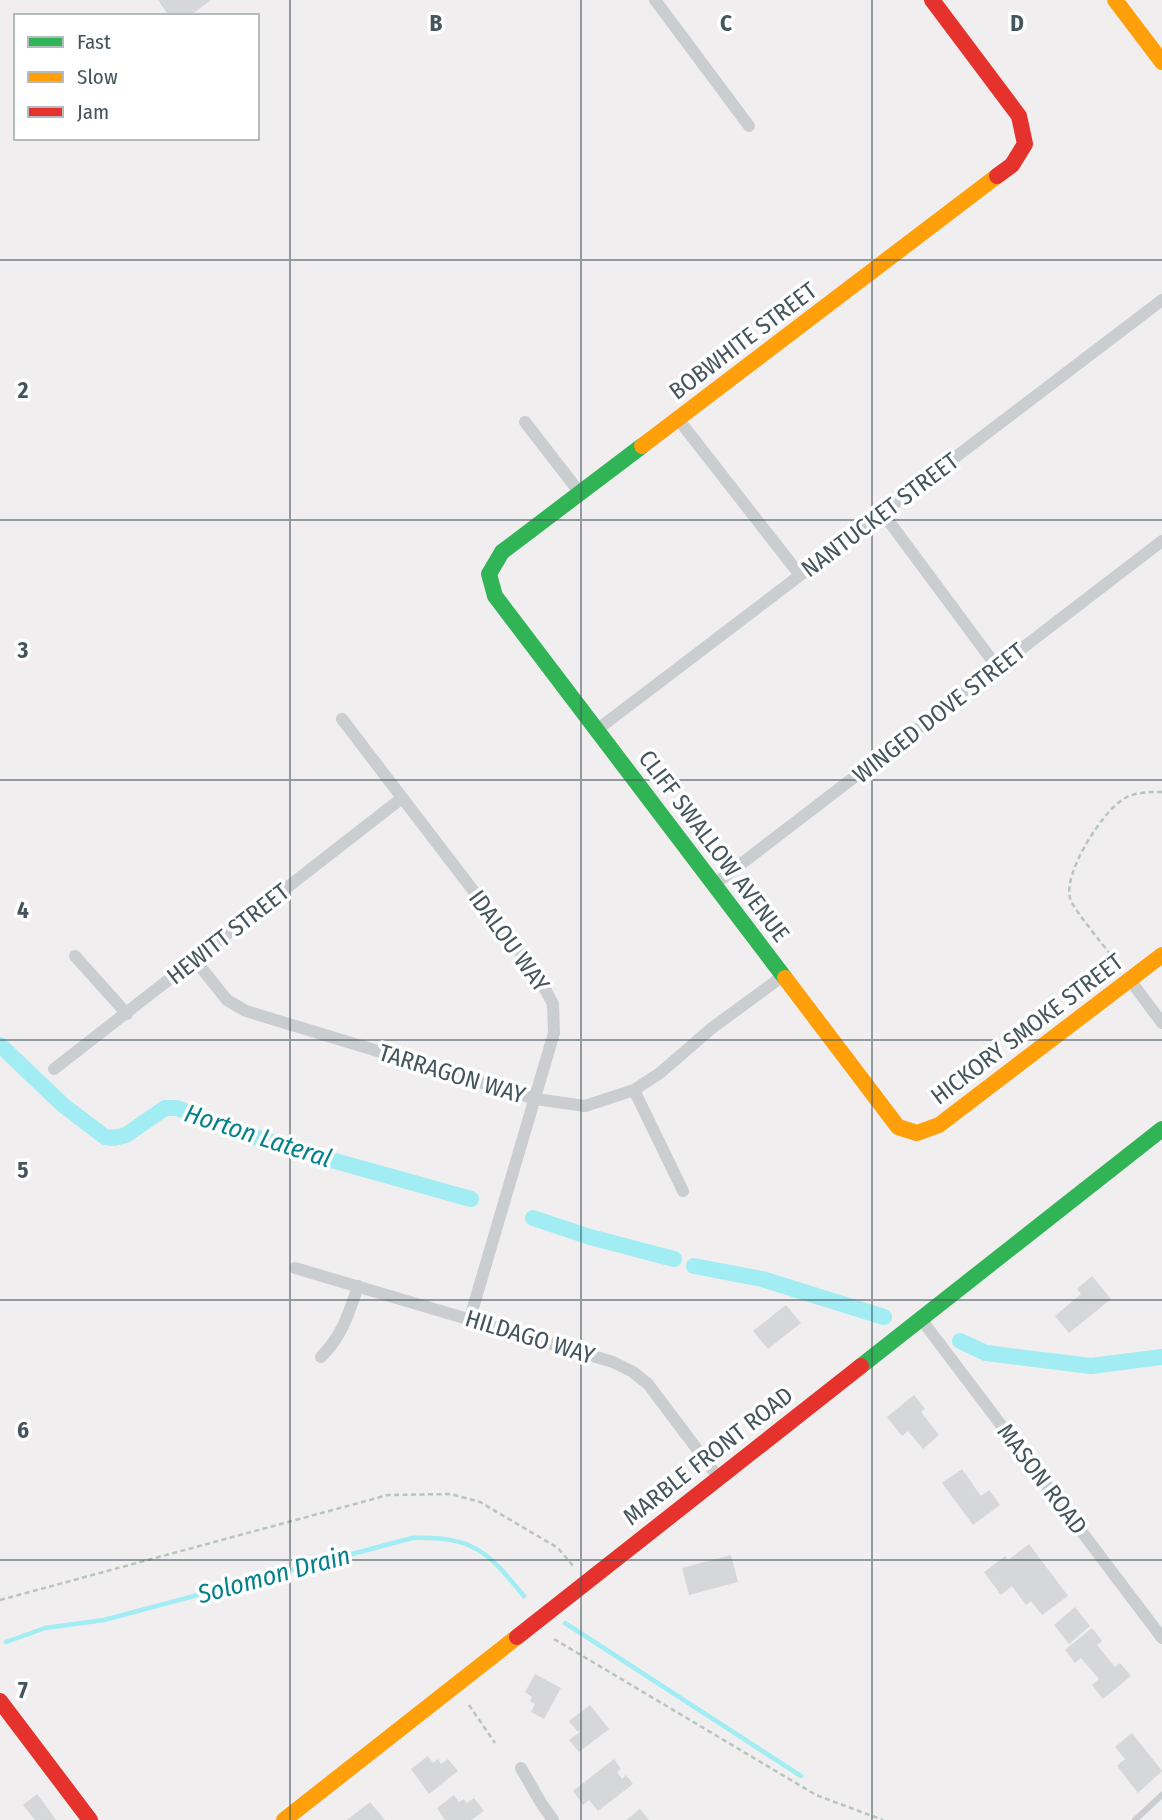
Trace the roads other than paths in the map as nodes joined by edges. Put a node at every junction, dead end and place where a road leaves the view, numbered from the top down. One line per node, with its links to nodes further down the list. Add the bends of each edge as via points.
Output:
1 (655, 0): 5 (street)
2 (932, 0): 7 (street, BOBWHITE STREET, via 1019,116 1025,144 1012,165)
3 (1115, 0): 4 (street)
4 (1162, 62)
5 (749, 126)
6 (1162, 300): 10 (street, NANTUCKET STREET)
7 (678, 419): 9 (street, BOBWHITE STREET); 13 (street)
8 (525, 422): 9 (street)
9 (580, 494): 12 (street, BOBWHITE STREET, via 502,552)
10 (882, 512): 13 (street, NANTUCKET STREET); 14 (street)
11 (1162, 541): 14 (street, WINGED DOVE STREET)
12 (489, 574): 16 (street, CLIFF SWALLOW AVENUE, via 495,596)
13 (800, 575): 16 (street, NANTUCKET STREET)
14 (998, 667): 18 (street, WINGED DOVE STREET)
15 (342, 719): 17 (street, IDALOU WAY)
16 (598, 729): 18 (street, CLIFF SWALLOW AVENUE)
17 (402, 798): 21 (street, HEWITT STREET); 28 (street, IDALOU WAY, via 537,974 553,1004 554,1033)
18 (715, 884): 23 (street, CLIFF SWALLOW AVENUE)
19 (1162, 955): 22 (street, HICKORY SMOKE STREET)
20 (75, 956): 24 (street)
21 (195, 960): 24 (street, HEWITT STREET); 28 (street, TARRAGON WAY, via 227,1000 246,1011)
22 (1126, 975): 25 (street); 30 (street, HICKORY SMOKE STREET, via 939,1125)
23 (783, 976): 27 (street, TARRAGON WAY); 30 (street, CLIFF SWALLOW AVENUE, via 898,1127)
24 (127, 1014): 26 (street, HEWITT STREET)
25 (1162, 1023)
26 (54, 1069)
27 (634, 1090): 28 (street, TARRAGON WAY, via 585,1106); 31 (street)
28 (536, 1099): 34 (street, IDALOU WAY)
29 (1162, 1129): 35 (street, MARBLE FRONT ROAD)
30 (917, 1133)
31 (683, 1191)
32 (295, 1268): 33 (street, HILDAGO WAY)
33 (358, 1286): 34 (street, HILDAGO WAY); 36 (street, via 344,1328)
34 (470, 1318): 37 (street, HILDAGO WAY, via 634,1372 649,1384)
35 (921, 1319): 37 (street, MARBLE FRONT ROAD); 38 (street, MASON ROAD)
36 (321, 1357)
37 (718, 1477): 43 (street, MARBLE FRONT ROAD)
38 (1162, 1638)
39 (0, 1701): 42 (street)
40 (521, 1768): 44 (street)
41 (1162, 1795): 45 (lane)
42 (90, 1820)
43 (284, 1820)
44 (553, 1820)
45 (1135, 1820)

